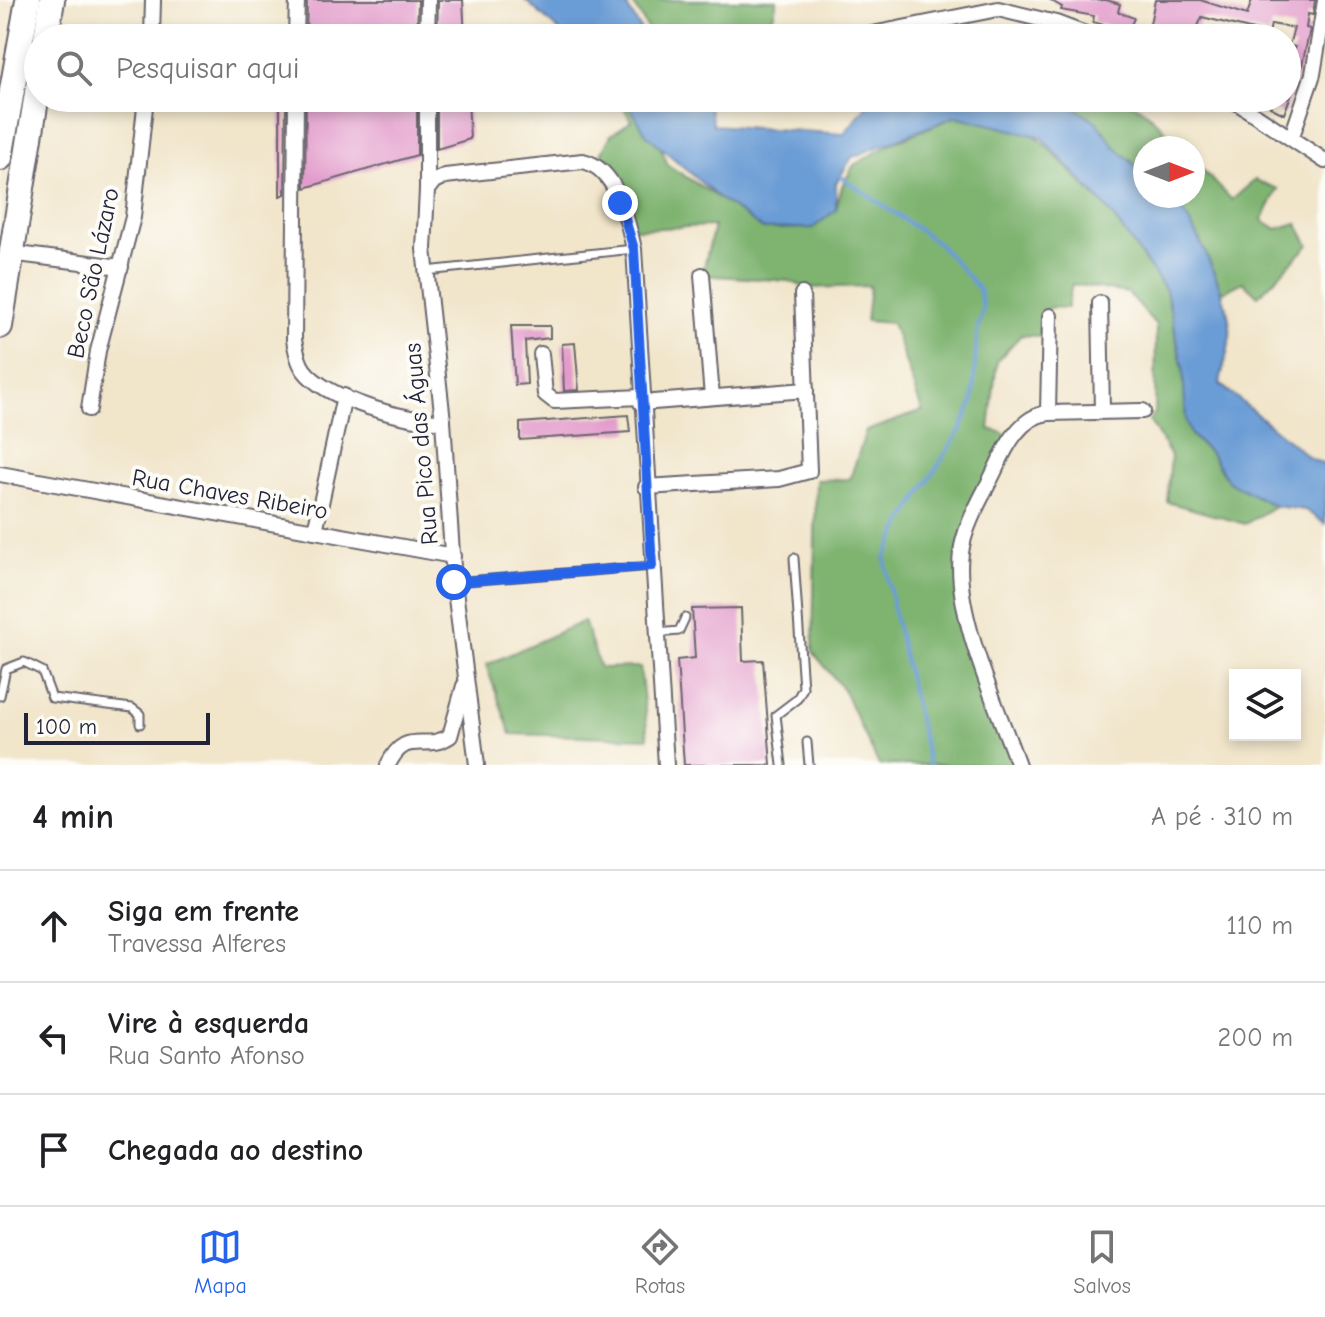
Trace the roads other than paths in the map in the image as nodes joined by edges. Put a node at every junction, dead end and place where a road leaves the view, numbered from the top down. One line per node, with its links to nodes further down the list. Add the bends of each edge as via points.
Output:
1 (28, 0): 22 (highway)
2 (52, 0): 8 (highway)
3 (153, 0): 9 (street)
4 (297, 0): 10 (street)
5 (428, 0): 11 (street)
6 (1325, 1): 14 (street, via 1313,74)
7 (983, 5): 12 (street); 13 (street)
8 (48, 24)
9 (152, 24)
10 (296, 24)
11 (427, 24)
12 (908, 24)
13 (1053, 24)
14 (1301, 109)
15 (34, 112): 26 (highway)
16 (144, 112): 27 (street, Beco São Lázaro, via 133,217)
17 (296, 112): 36 (street, via 294,340 305,372)
18 (427, 112): 24 (street, Rua Pico das Águas)
19 (1253, 112): 21 (street)
20 (1300, 112): 21 (street)
21 (1292, 136): 23 (street)
22 (0, 158)
23 (1325, 161)
24 (427, 190): 25 (street, via 445,176 595,164 610,181); 28 (street, Rua Pico das Águas)
25 (634, 249): 28 (lane); 38 (street)
26 (10, 253): 27 (street); 33 (highway)
27 (121, 267): 39 (street, Beco São Lázaro)
28 (426, 271): 43 (street, Rua Pico das Águas)
29 (702, 275): 37 (street)
30 (802, 294): 35 (street)
31 (1100, 303): 40 (street)
32 (1050, 316): 42 (street)
33 (0, 326)
34 (541, 354): 38 (street, via 545,394 554,401)
35 (806, 390): 37 (street); 45 (street, via 809,471 779,479)
36 (344, 396): 43 (street, via 410,421); 46 (street)
37 (712, 397): 38 (street)
38 (641, 400): 45 (street)
39 (89, 409)
40 (1102, 411): 41 (street); 42 (street)
41 (1143, 411)
42 (1048, 413): 62 (street, via 1023,426 1005,449 961,550 966,618)
43 (443, 421): 47 (street, Rua Pico das Águas)
44 (0, 474): 46 (street, Rua Chaves Ribeiro)
45 (646, 487): 49 (street)
46 (315, 531): 47 (street, Rua Chaves Ribeiro)
47 (453, 556): 50 (street, Rua Pico das Águas)
48 (794, 558): 60 (lane, via 803,688 776,715)
49 (652, 566): 50 (lane); 52 (street)
50 (454, 582): 53 (street, Rua Pico das Águas)
51 (685, 618): 52 (lane, via 679,631)
52 (657, 633): 59 (street)
53 (465, 678): 57 (street, via 450,736 407,743); 58 (street, Rua Pico das Águas)
54 (0, 696): 55 (lane, via 6,669 24,662 42,671 52,698 132,708 140,714)
55 (140, 724)
56 (807, 742): 61 (lane)
57 (388, 765)
58 (477, 765)
59 (666, 765)
60 (782, 765)
61 (809, 765)
62 (1018, 765)

